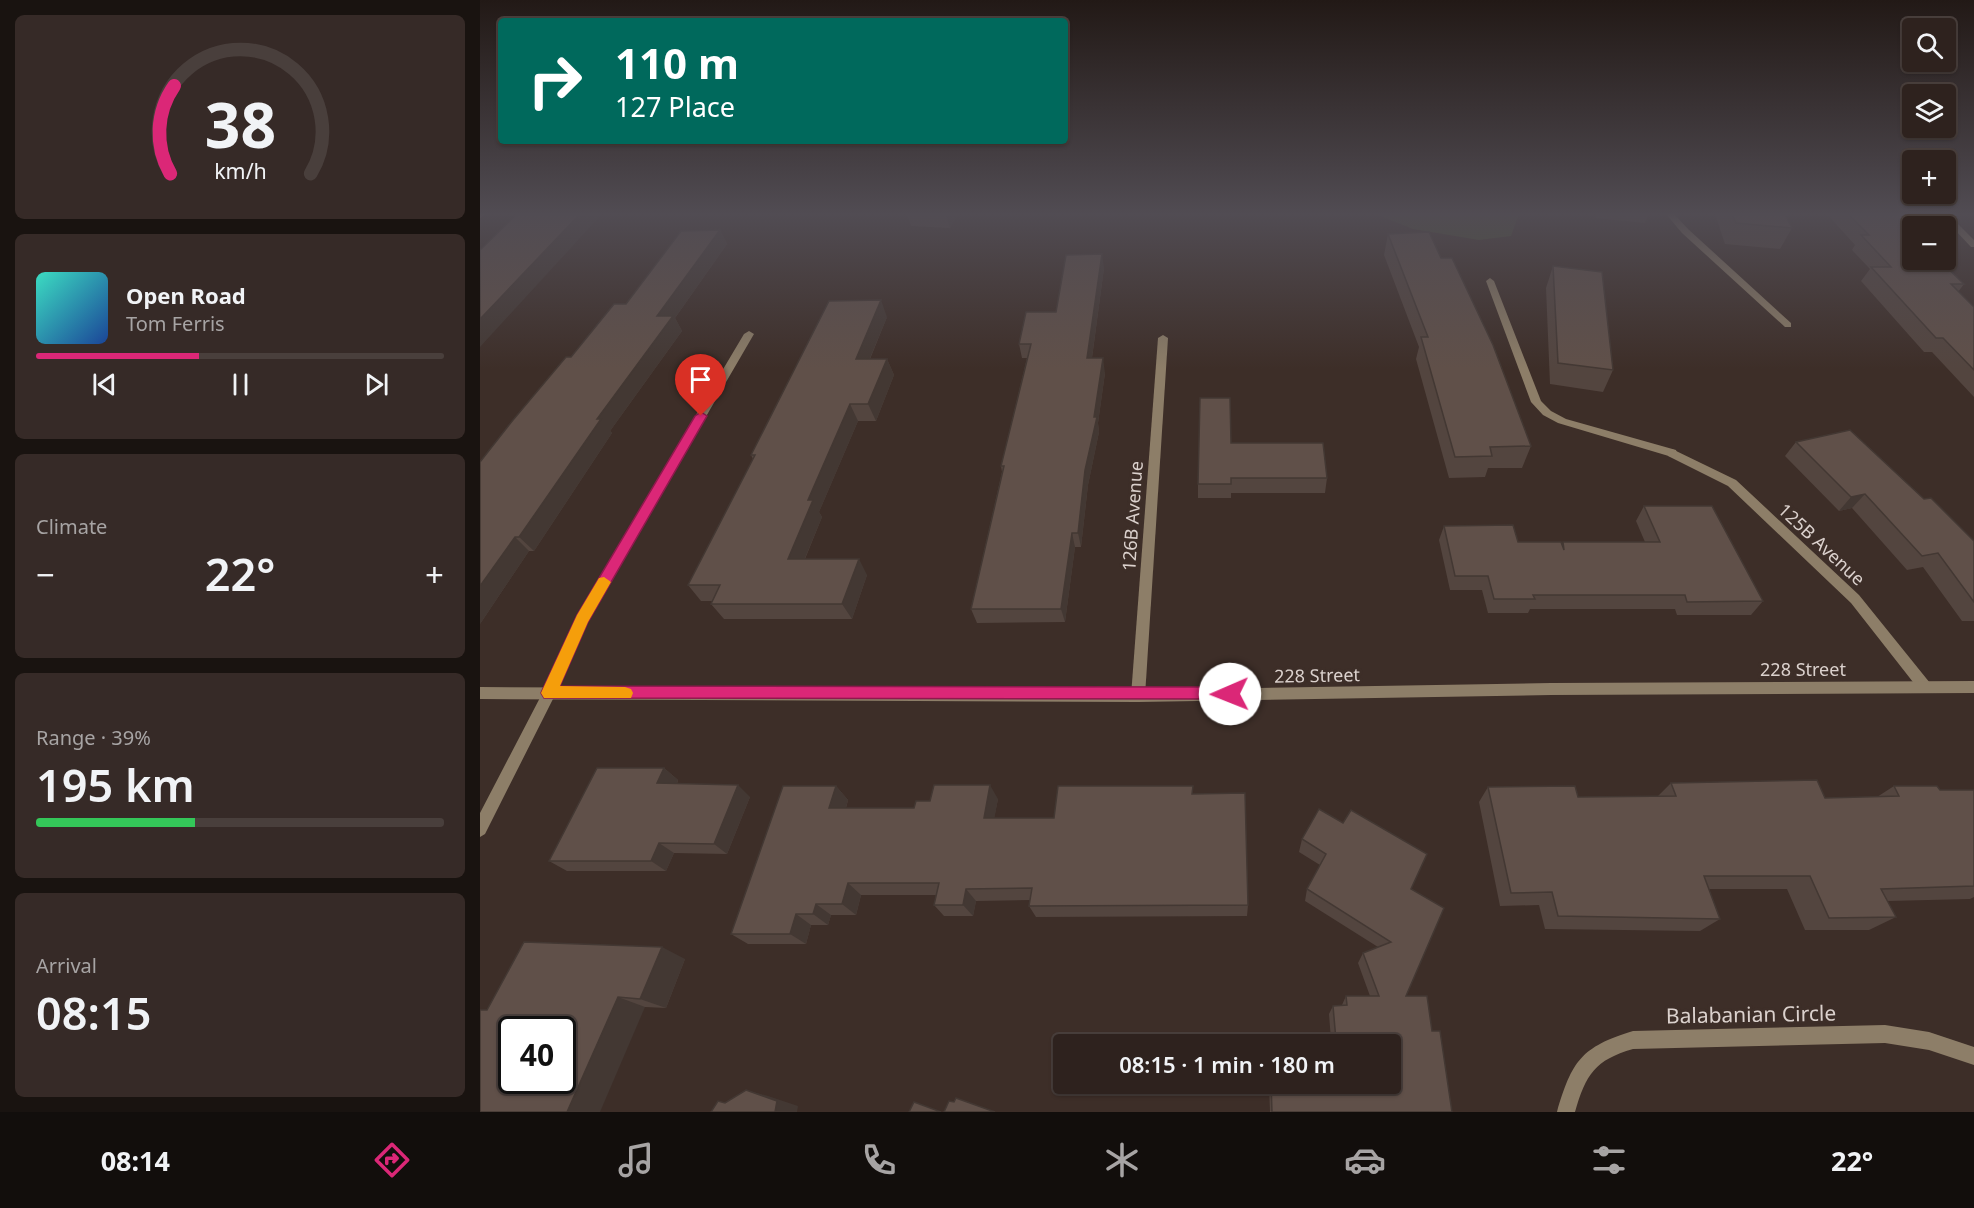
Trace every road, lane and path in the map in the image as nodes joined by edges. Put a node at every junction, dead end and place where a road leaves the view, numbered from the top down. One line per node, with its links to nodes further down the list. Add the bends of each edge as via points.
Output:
1 (1723, 266): 3 (street)
2 (1490, 281): 6 (street, 125B Avenue, via 1536,402 1547,413 1562,421 1672,453 1732,483 1854,599)
3 (1788, 325)
4 (749, 334): 9 (street, via 582,619)
5 (1162, 338): 10 (street, 126B Avenue)
6 (1925, 687): 7 (street, 228 Street); 10 (street, 228 Street)
7 (1974, 687)
8 (480, 693): 9 (street, 228 Street)
9 (549, 693): 10 (street, 228 Street); 11 (street)
10 (1138, 696)
11 (480, 829)
12 (1974, 1056): 13 (street, Balabanian Circle, via 1929,1041 1885,1034 1634,1040 1607,1047 1586,1062 1574,1083)
13 (1566, 1112)

